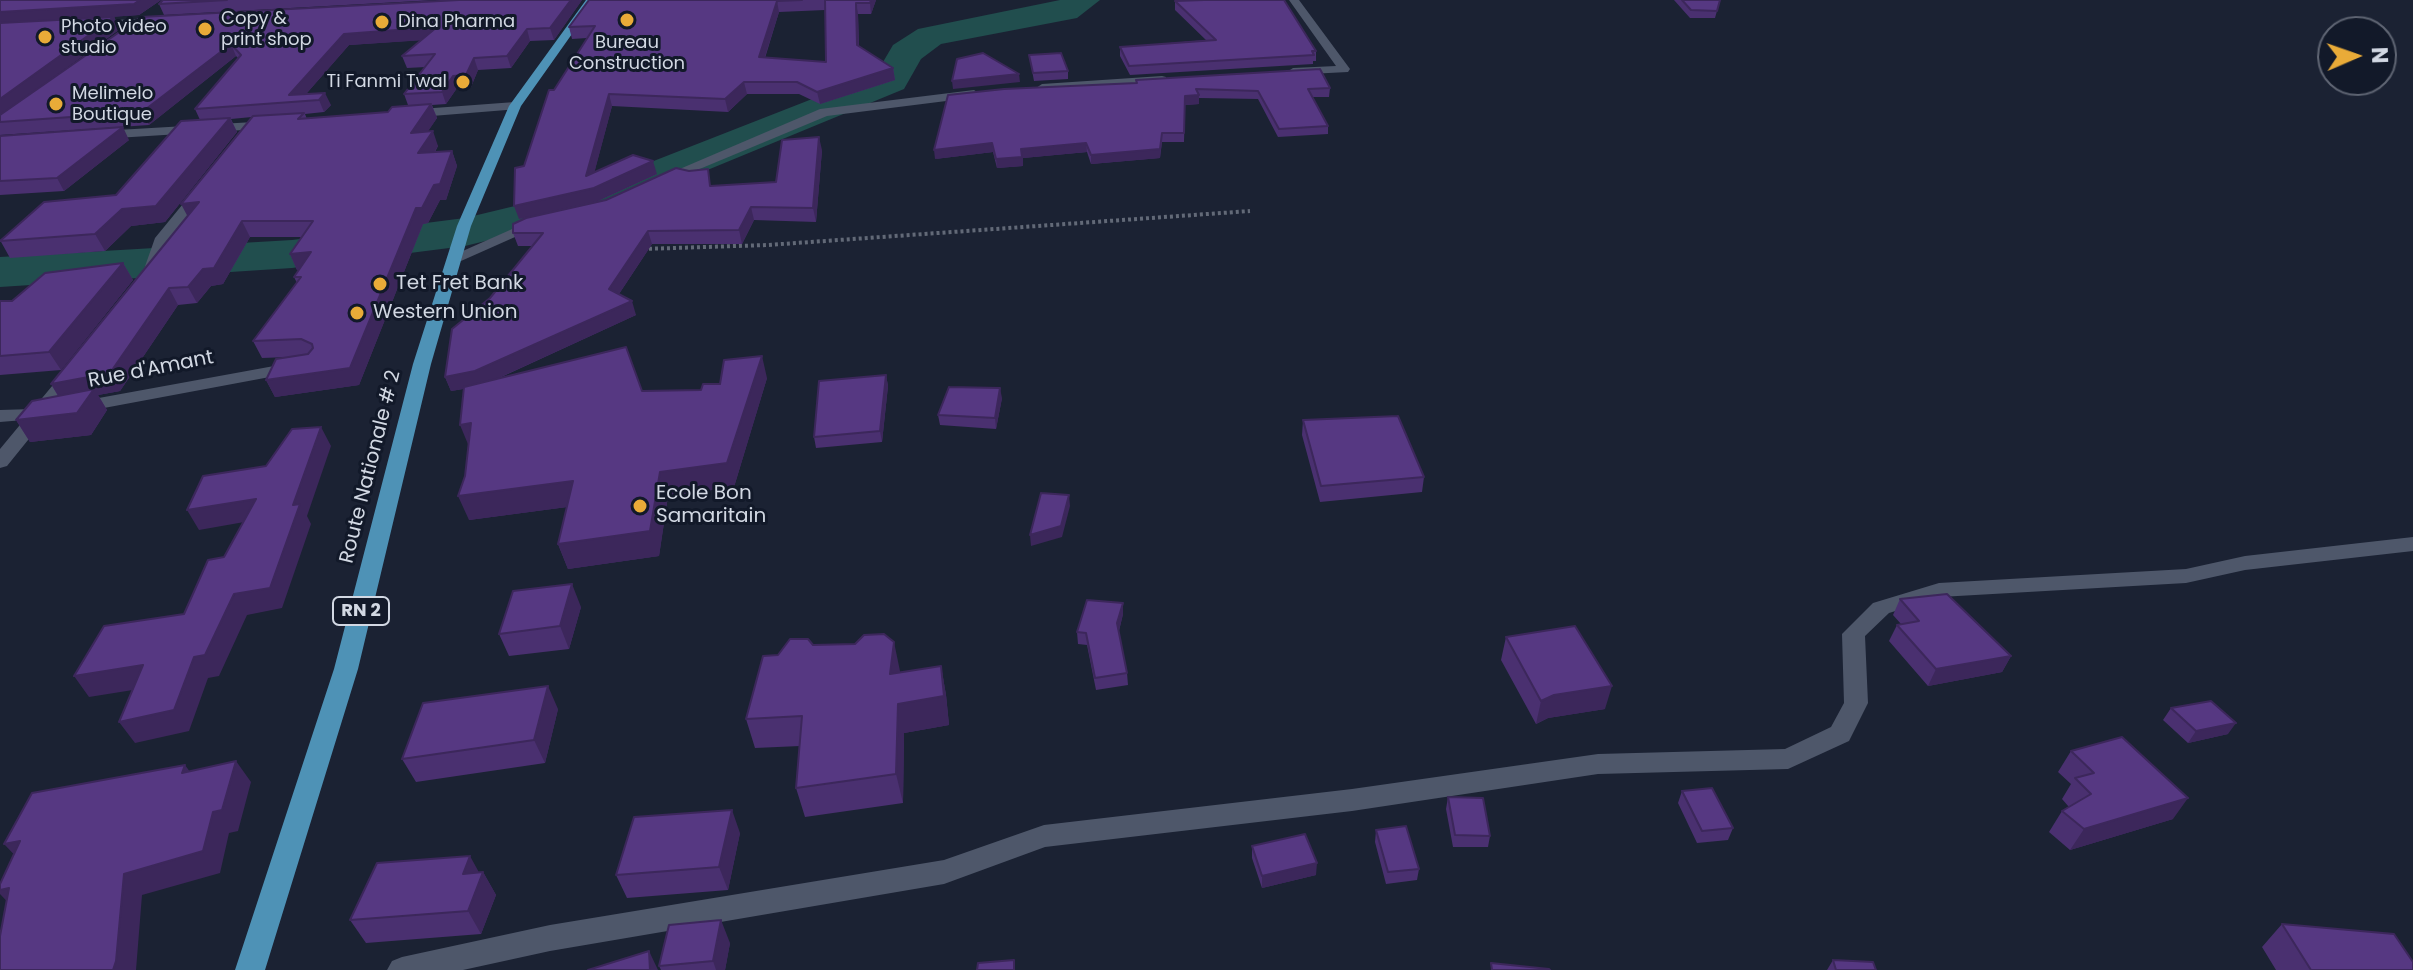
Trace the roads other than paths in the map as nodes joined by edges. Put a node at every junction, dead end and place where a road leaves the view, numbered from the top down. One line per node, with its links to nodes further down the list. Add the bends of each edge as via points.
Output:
1 (591, 0): 12 (main road, Route Nationale # 2 / RN 2)
2 (1294, 0): 8 (street, via 1344,69)
3 (162, 7): 5 (street)
4 (172, 20): 5 (street)
5 (141, 22): 6 (street); 7 (street)
6 (78, 25)
7 (115, 41)
8 (1283, 73)
9 (1175, 79): 10 (street)
10 (1020, 89)
11 (990, 92): 19 (street, via 824,112)
12 (515, 106): 13 (street); 21 (main road, Route Nationale # 2 / RN 2)
13 (392, 115)
14 (284, 124): 15 (street)
15 (253, 126): 16 (street); 17 (street)
16 (79, 137)
17 (243, 139)
18 (213, 176): 22 (street, via 163,238 155,268)
19 (644, 188)
20 (552, 219): 21 (street)
21 (456, 254): 29 (main road, Route Nationale # 2 / RN 2, via 422,364 346,669)
22 (136, 292)
23 (88, 353): 25 (street)
24 (310, 364): 25 (street, Rue d'Amant)
25 (40, 414): 26 (street, Rue d'Amant); 27 (street)
26 (0, 416)
27 (0, 462)
28 (2413, 544): 30 (street, via 2245,563 2186,576 1939,590 1881,608 1853,634 1856,703 1840,734 1788,759 1598,764 1044,836 944,872 550,938)
29 (250, 970)
30 (402, 970)

